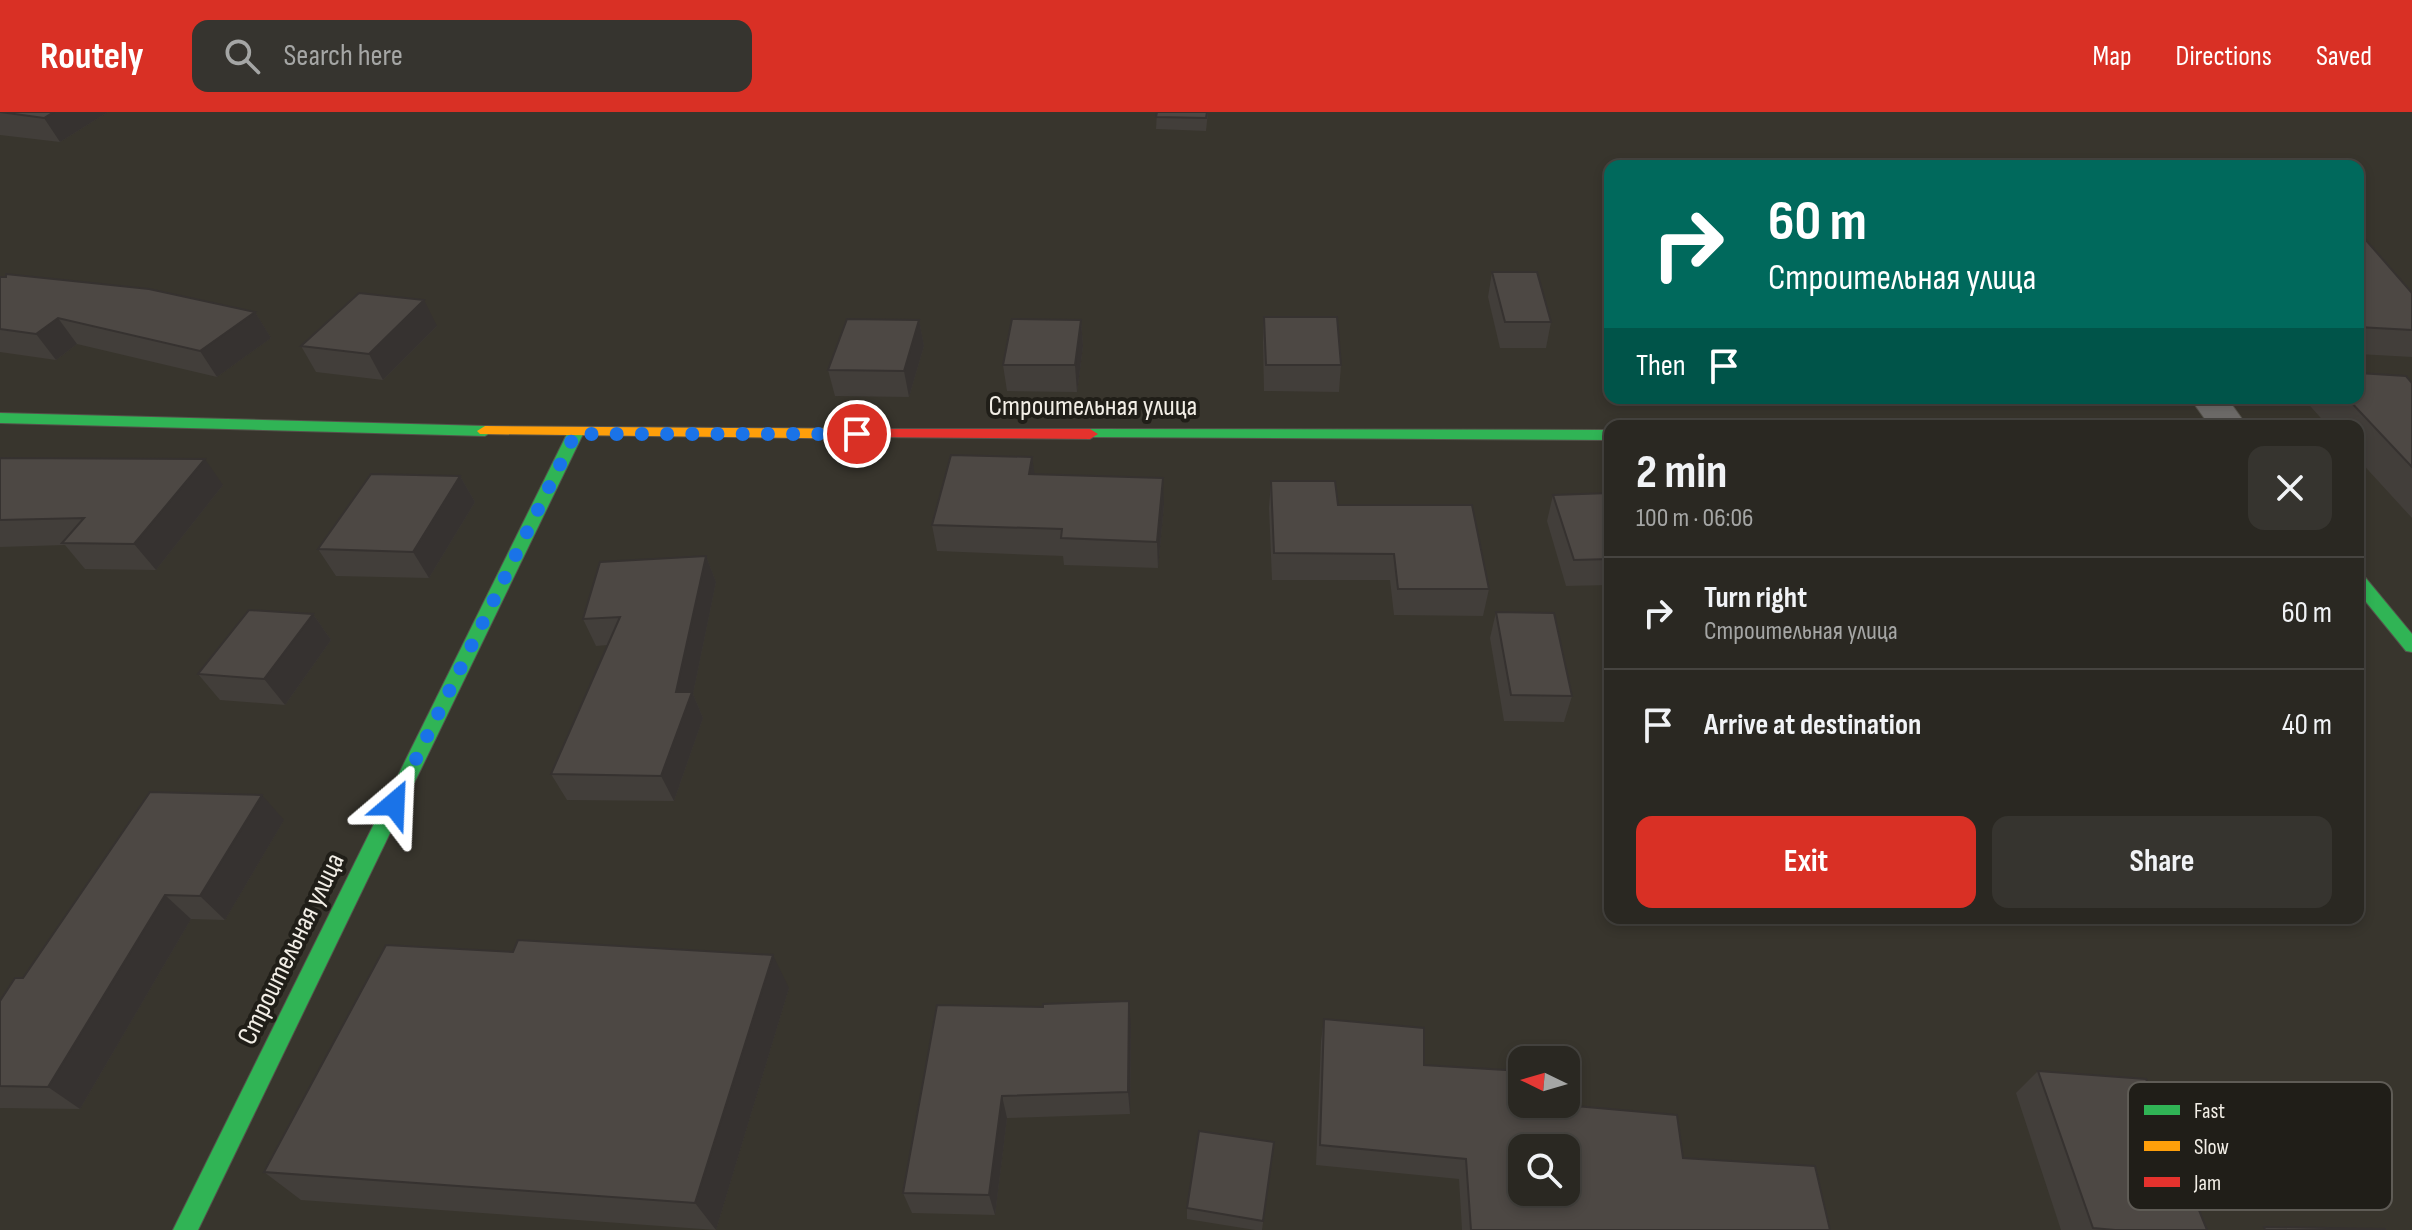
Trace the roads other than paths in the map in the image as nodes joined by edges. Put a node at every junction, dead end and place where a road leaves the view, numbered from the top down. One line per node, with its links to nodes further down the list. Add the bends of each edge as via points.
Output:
1 (0, 418): 2 (street, Строительная улица)
2 (575, 434): 3 (street, Строительная улица); 6 (street, Строительная улица)
3 (1604, 435)
4 (2364, 587): 5 (street)
5 (2412, 646)
6 (185, 1230)

